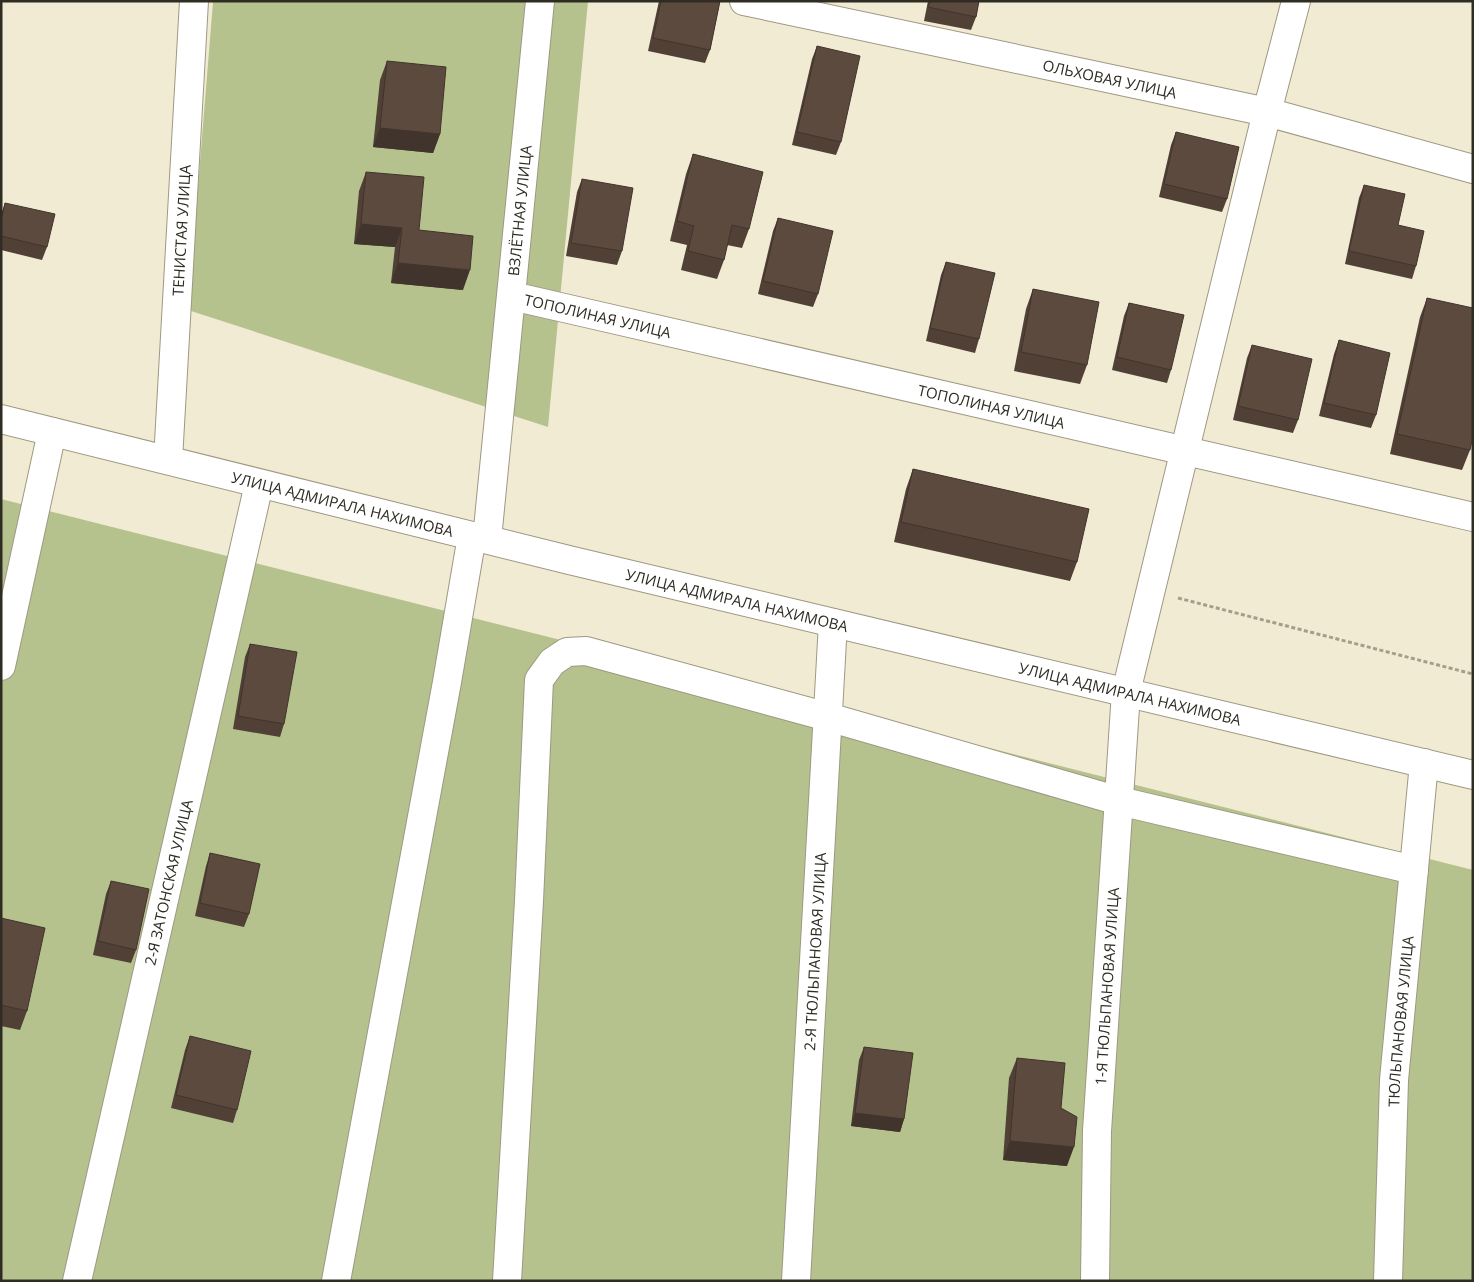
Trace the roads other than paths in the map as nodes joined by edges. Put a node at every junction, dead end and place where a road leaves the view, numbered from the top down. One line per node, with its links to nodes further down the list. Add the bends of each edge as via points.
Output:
1 (194, 1): 11 (street, ТЕНИСТАЯ УЛИЦА)
2 (540, 1): 7 (street, ВЗЛЁТНАЯ УЛИЦА)
3 (744, 1): 5 (street, ОЛЬХОВАЯ УЛИЦА)
4 (1296, 1): 5 (street, 1-Я ТЮЛЬПАНОВАЯ УЛИЦА)
5 (1267, 112): 6 (street, ОЛЬХОВАЯ УЛИЦА); 10 (street, 1-Я ТЮЛЬПАНОВАЯ УЛИЦА)
6 (1473, 169)
7 (512, 296): 10 (street, ТОПОЛИНАЯ УЛИЦА); 14 (street, ВЗЛЁТНАЯ УЛИЦА)
8 (1, 419): 9 (street, УЛИЦА АДМИРАЛА НАХИМОВА)
9 (52, 432): 11 (street, УЛИЦА АДМИРАЛА НАХИМОВА); 16 (street)
10 (1184, 451): 13 (street, ТОПОЛИНАЯ УЛИЦА); 17 (street, 1-Я ТЮЛЬПАНОВАЯ УЛИЦА)
11 (168, 460): 12 (street, УЛИЦА АДМИРАЛА НАХИМОВА)
12 (259, 484): 14 (street, УЛИЦА АДМИРАЛА НАХИМОВА); 23 (street, 2-Я ЗАТОНСКАЯ УЛИЦА)
13 (1473, 517)
14 (479, 538): 15 (street, УЛИЦА АДМИРАЛА НАХИМОВА); 24 (street, ВЗЛЁТНАЯ УЛИЦА, via 441,712)
15 (833, 623): 17 (street, УЛИЦА АДМИРАЛА НАХИМОВА); 18 (street, 2-Я ТЮЛЬПАНОВАЯ УЛИЦА)
16 (1, 666)
17 (1126, 692): 19 (street, УЛИЦА АДМИРАЛА НАХИМОВА); 21 (street, 1-Я ТЮЛЬПАНОВАЯ УЛИЦА)
18 (828, 716): 21 (street); 25 (street, via 586,651 567,652 552,662 539,680); 26 (street, 2-Я ТЮЛЬПАНОВАЯ УЛИЦА)
19 (1424, 763): 20 (street, УЛИЦА АДМИРАЛА НАХИМОВА); 22 (street, ТЮЛЬПАНОВАЯ УЛИЦА)
20 (1473, 775)
21 (1119, 801): 22 (street); 27 (street, 1-Я ТЮЛЬПАНОВАЯ УЛИЦА, via 1097,1132)
22 (1414, 870): 28 (street, ТЮЛЬПАНОВАЯ УЛИЦА, via 1394,1080)
23 (77, 1281)
24 (336, 1281)
25 (507, 1281)
26 (796, 1281)
27 (1095, 1281)
28 (1388, 1281)

